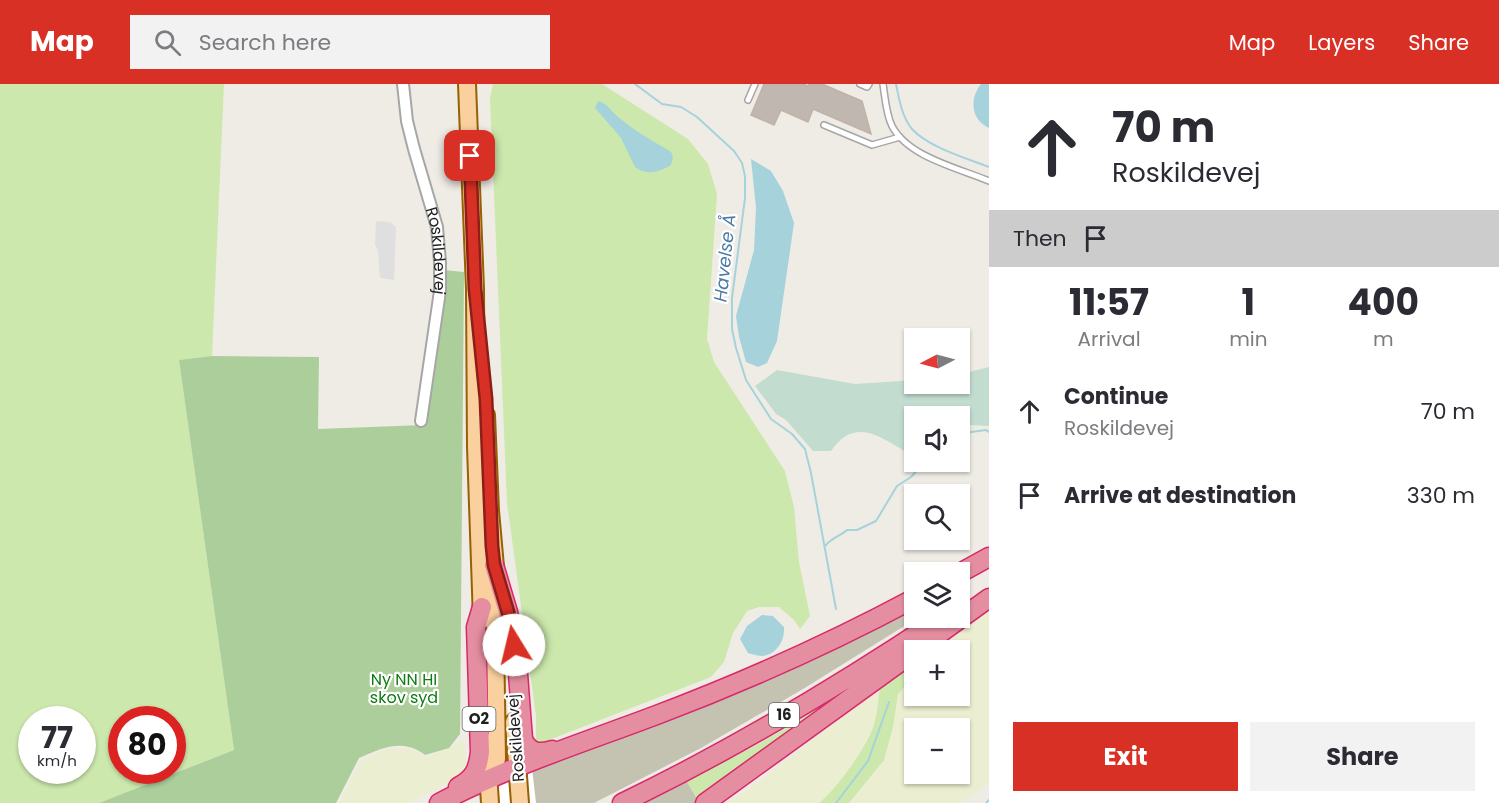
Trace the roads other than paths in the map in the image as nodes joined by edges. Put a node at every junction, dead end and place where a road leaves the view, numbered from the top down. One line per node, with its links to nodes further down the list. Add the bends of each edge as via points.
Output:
1 (403, 84): 12 (street, Roskildevej, via 411,140 437,227 440,262 440,291)
2 (467, 84): 11 (main road, Roskildevej)
3 (755, 84): 7 (lane)
4 (860, 84): 5 (lane)
5 (869, 84)
6 (883, 84): 9 (lane, via 890,119)
7 (748, 100)
8 (824, 125): 9 (lane, via 872,145)
9 (900, 137): 10 (lane, via 917,151)
10 (989, 181)
11 (475, 289): 14 (main road, Roskildevej, via 486,399); 20 (main road, Roskildevej)
12 (421, 421)
13 (989, 557): 15 (highway)
14 (494, 565): 22 (highway, via 515,651 523,739 530,750 543,753); 23 (main road, Roskildevej, via 511,680); 24 (main road, Roskildevej, via 497,757)
15 (970, 567)
16 (989, 585): 18 (highway)
17 (989, 597): 31 (highway)
18 (970, 598)
19 (904, 604): 22 (highway, via 783,663)
20 (482, 607): 24 (main road, Roskildevej); 25 (highway, O2, via 476,627 479,765 470,780)
21 (926, 628): 30 (highway, 16, via 769,724)
22 (653, 716): 23 (highway)
23 (517, 770): 24 (highway); 29 (main road, Roskildevej)
24 (492, 779): 26 (highway); 27 (main road, Roskildevej); 28 (main road, Roskildevej)
25 (428, 803)
26 (439, 803)
27 (490, 803)
28 (498, 803)
29 (519, 803)
30 (622, 803)
31 (705, 803)

